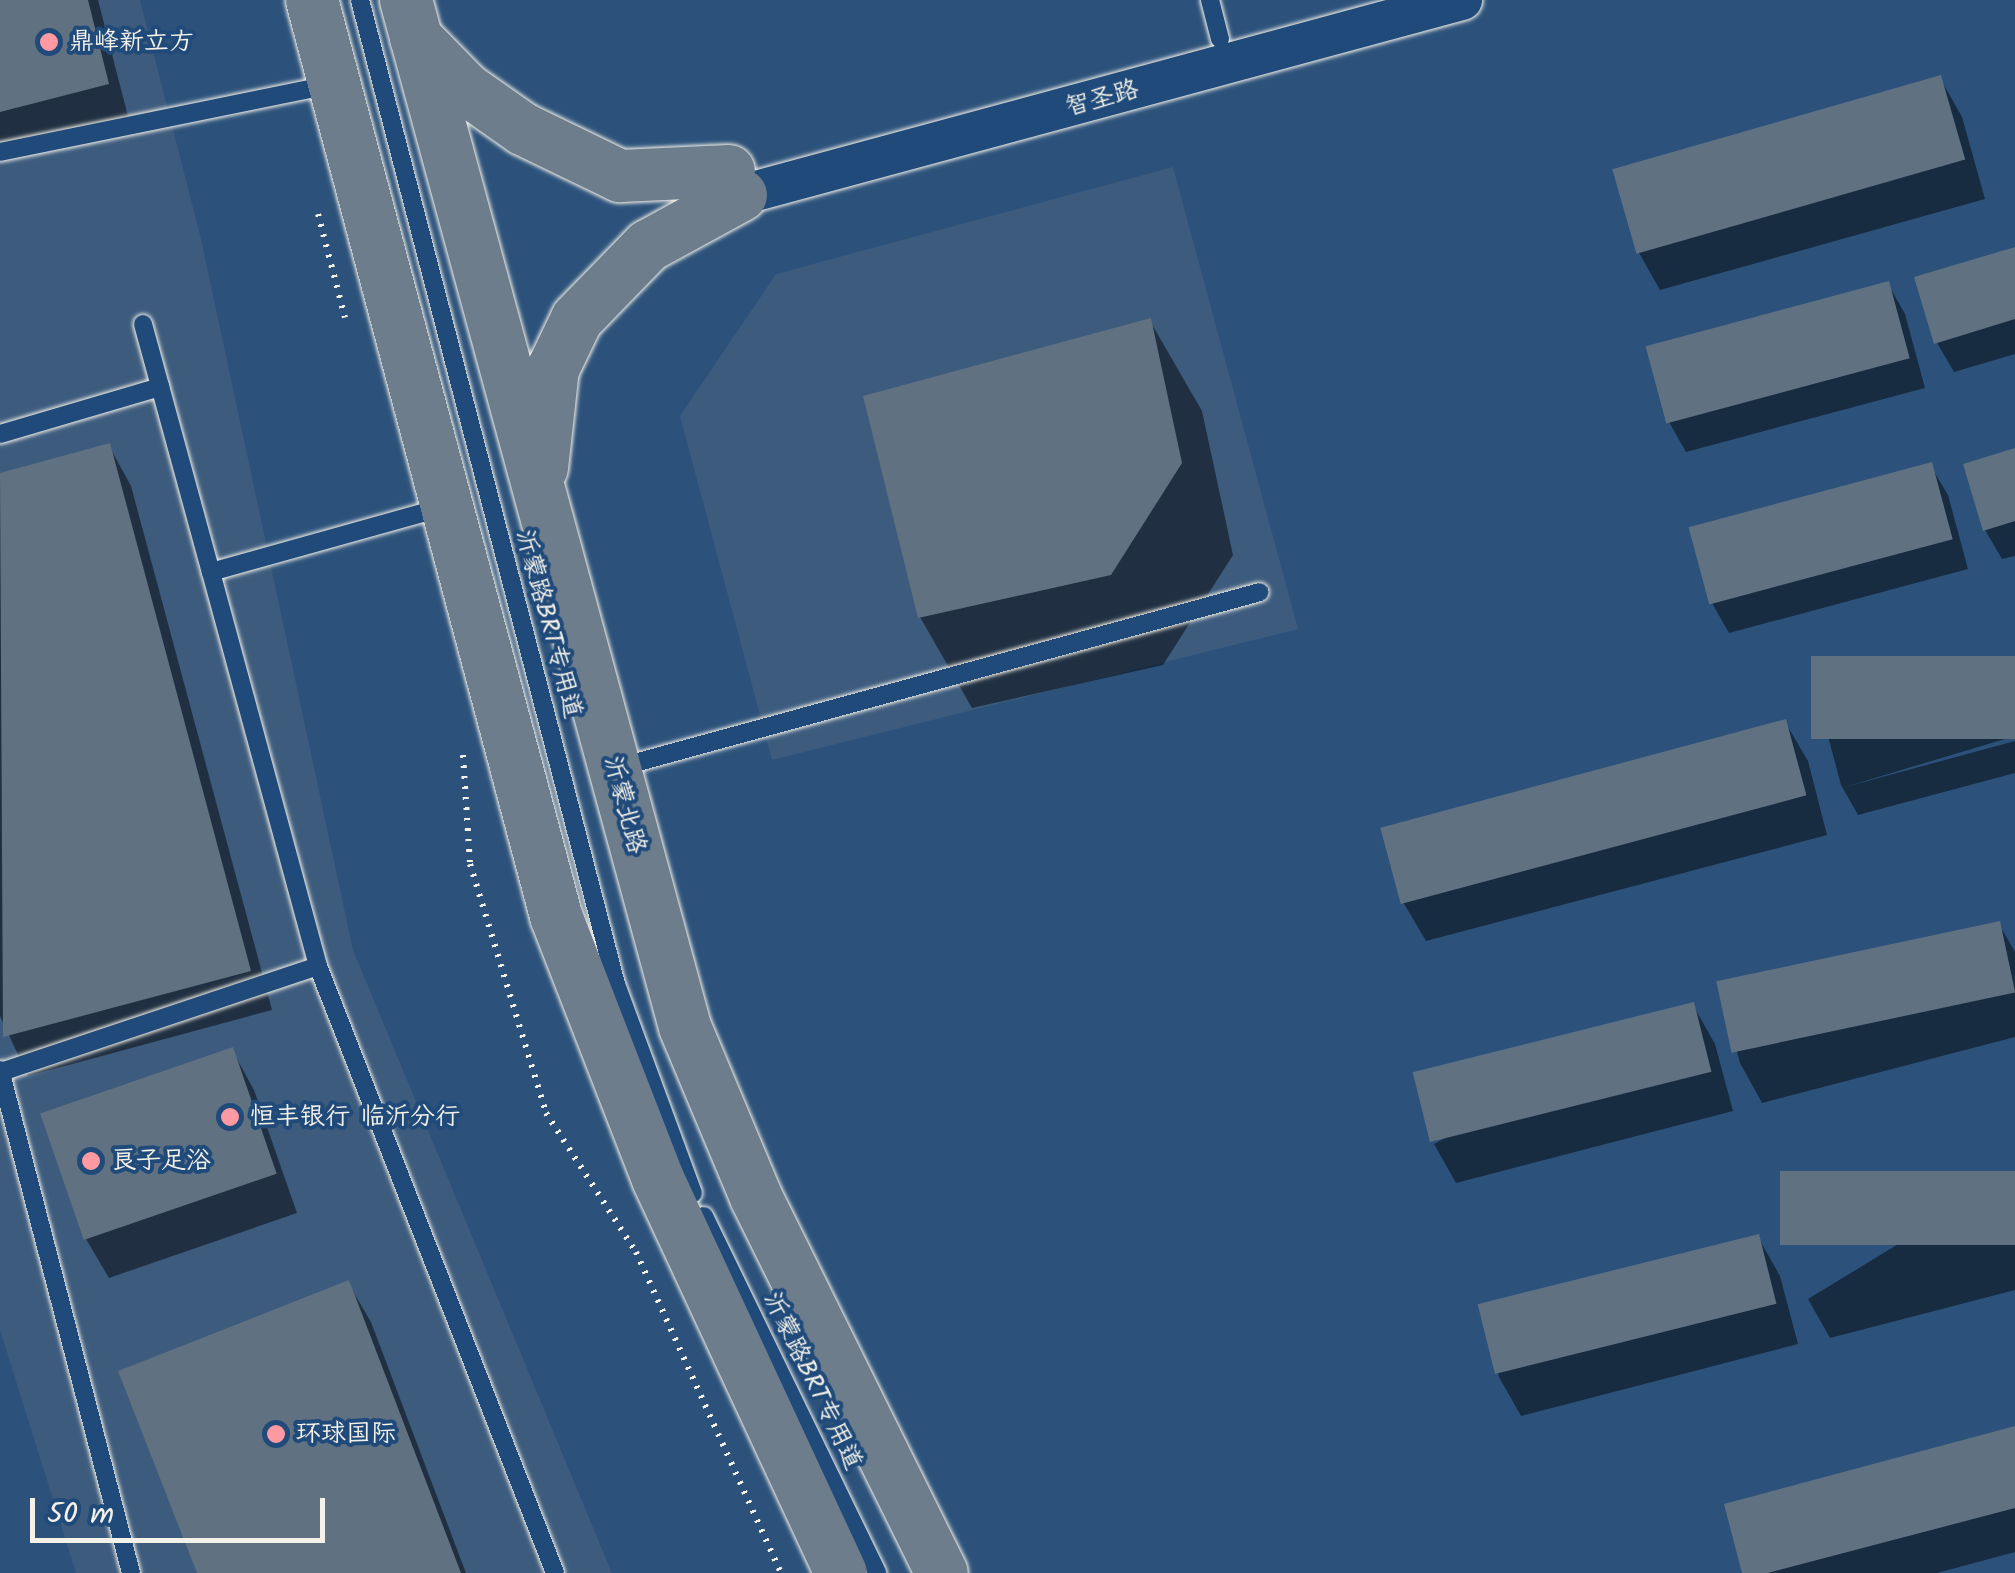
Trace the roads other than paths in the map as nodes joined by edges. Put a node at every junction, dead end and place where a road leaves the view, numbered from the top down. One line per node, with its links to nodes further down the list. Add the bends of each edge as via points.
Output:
1 (312, 0): 8 (main road)
2 (360, 0): 24 (lane, 沂蒙路BRT专用道, via 616,984 689,1186)
3 (1210, 0): 7 (lane)
4 (1360, 0): 7 (street, 智圣路)
5 (1462, 0): 10 (street, 智圣路)
6 (411, 19): 10 (main road, via 466,89 620,176); 14 (main road, 沂蒙北路)
7 (1220, 38): 10 (street, 智圣路)
8 (333, 84): 9 (lane); 15 (main road)
9 (0, 152)
10 (735, 183): 14 (main road, via 648,246 578,320 554,369)
11 (143, 324): 12 (lane)
12 (160, 387): 13 (lane); 16 (lane)
13 (0, 434)
14 (539, 494): 18 (main road, 沂蒙北路)
15 (445, 506): 16 (lane); 23 (main road, via 556,916 598,1034)
16 (210, 572): 19 (lane)
17 (1260, 592): 18 (lane)
18 (614, 769): 25 (main road, 沂蒙北路, via 686,1028 756,1197)
19 (318, 966): 20 (lane); 22 (lane)
20 (1, 1071): 21 (lane)
21 (131, 1573)
22 (554, 1573)
23 (841, 1573)
24 (877, 1573)
25 (942, 1573)

